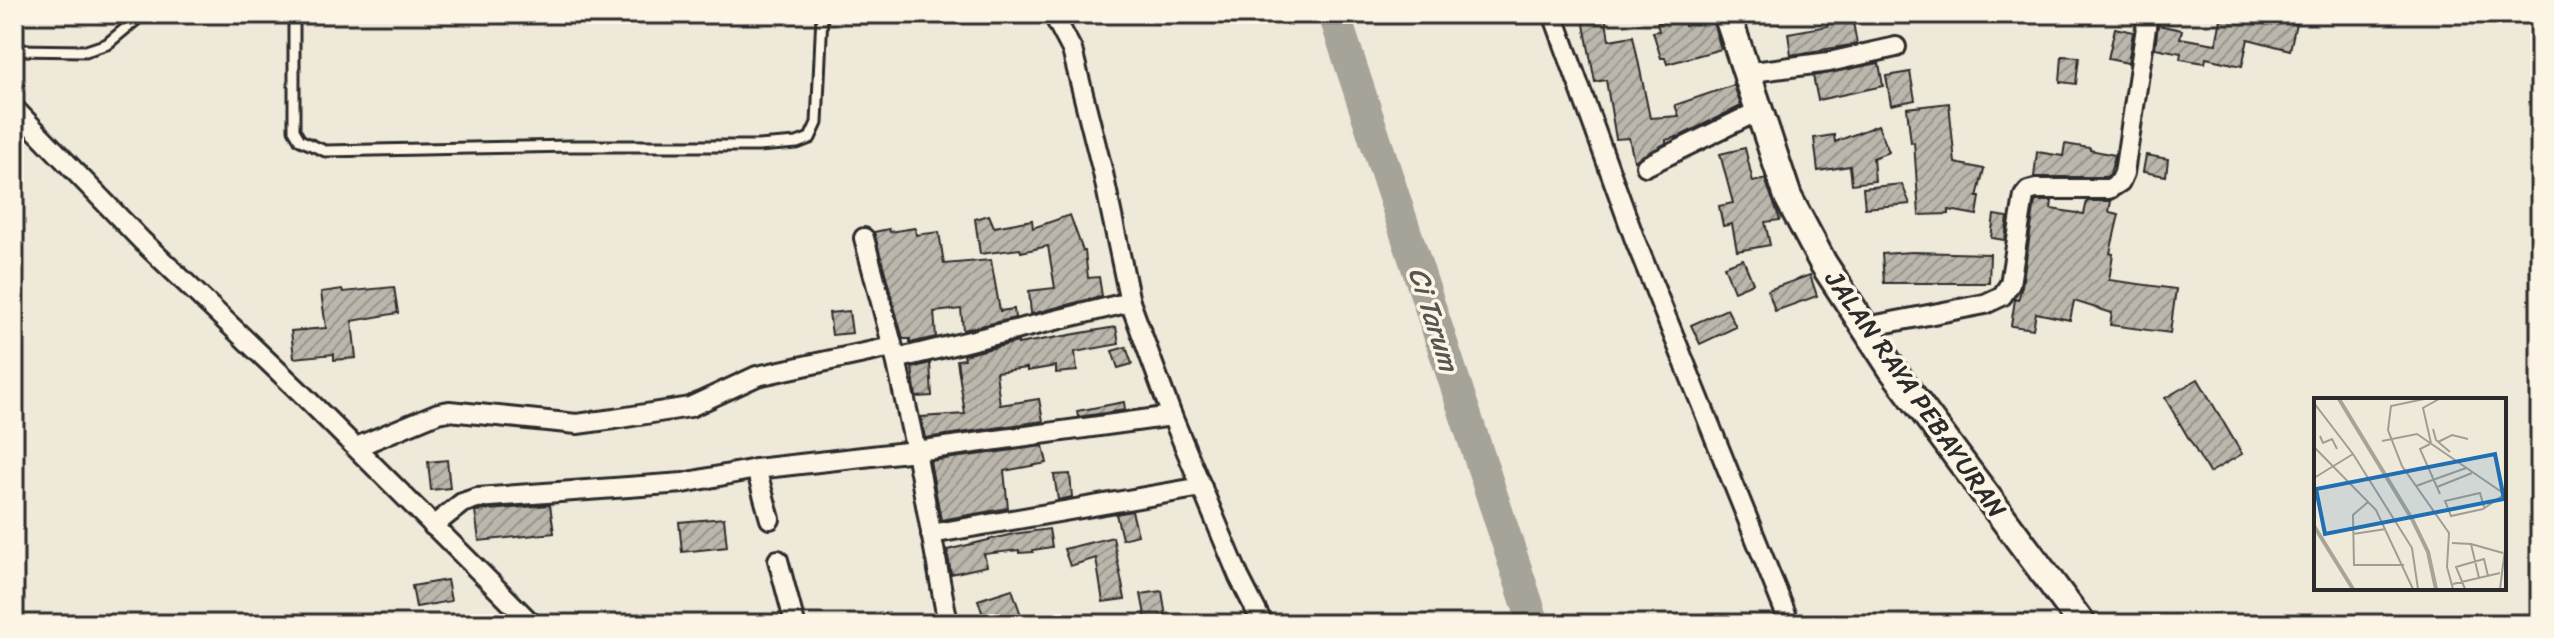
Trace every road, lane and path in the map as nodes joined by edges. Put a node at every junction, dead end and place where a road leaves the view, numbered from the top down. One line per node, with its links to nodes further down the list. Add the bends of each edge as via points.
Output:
1 (143, 14): 9 (lane, via 107,44 86,51)
2 (294, 14): 3 (lane, via 294,130 300,140 325,151 797,143 810,138 817,123)
3 (822, 14)
4 (1053, 14): 15 (street, via 1072,50)
5 (1553, 14): 31 (street, via 1635,240)
6 (1727, 14): 10 (main road, JALAN RAYA PEBAYURAN)
7 (2148, 14): 16 (street, via 2124,173 2116,187 2028,191 2010,284 2002,296 1985,304)
8 (1896, 47): 10 (street)
9 (14, 50)
10 (1745, 73): 12 (main road, JALAN RAYA PEBAYURAN)
11 (14, 108): 19 (street, via 142,241)
12 (1758, 111): 13 (street); 16 (main road, JALAN RAYA PEBAYURAN, via 1788,197)
13 (1646, 166)
14 (864, 238): 17 (street)
15 (1130, 302): 17 (street); 18 (street)
16 (1866, 327): 32 (main road, JALAN RAYA PEBAYURAN)
17 (894, 353): 19 (street, via 757,376 690,407 577,424 449,411); 20 (street)
18 (1172, 416): 20 (street); 22 (street)
19 (356, 447): 24 (street)
20 (916, 451): 21 (street); 25 (street)
21 (756, 469): 23 (street); 24 (street, via 683,483 477,498)
22 (1202, 487): 25 (street); 30 (street)
23 (770, 519)
24 (433, 526): 27 (street)
25 (931, 534): 29 (street)
26 (778, 560): 28 (street)
27 (532, 624)
28 (795, 624)
29 (948, 624)
30 (1263, 624)
31 (1790, 624)
32 (2082, 624)

